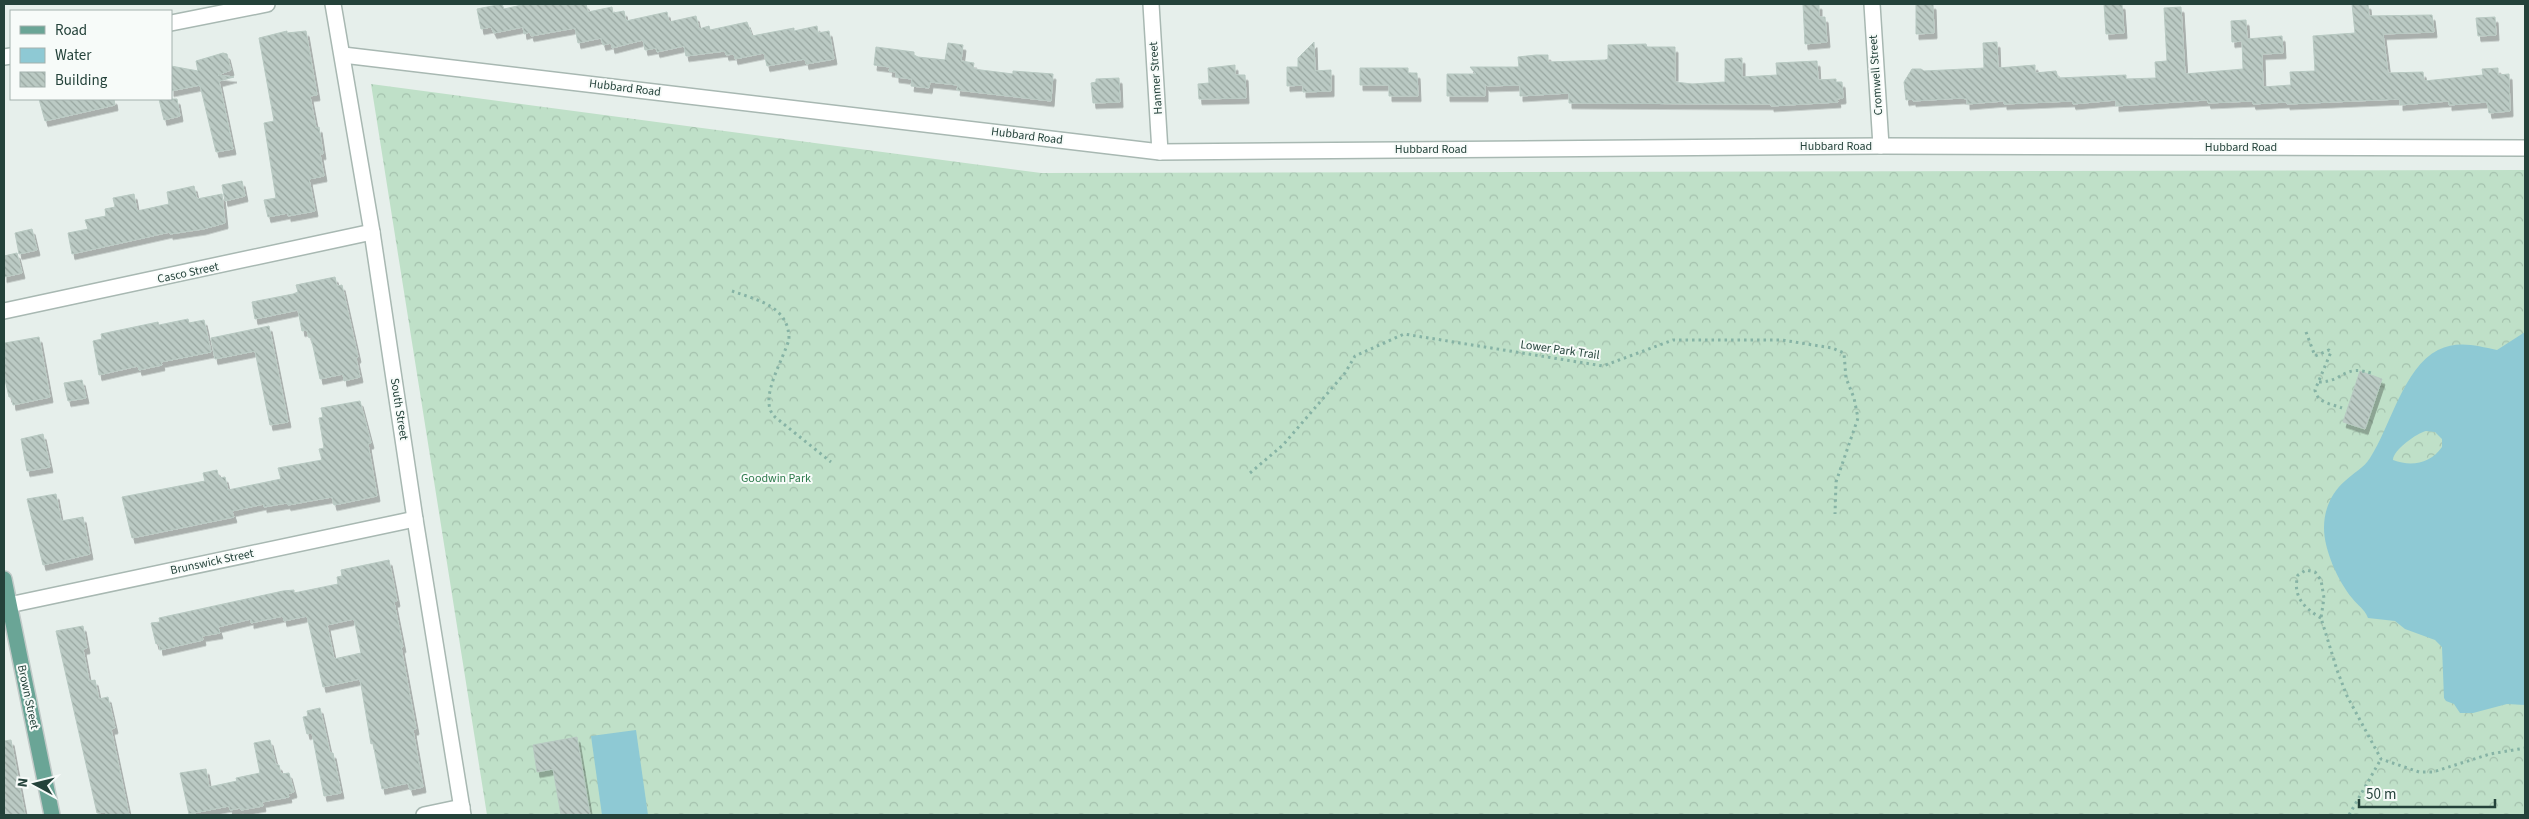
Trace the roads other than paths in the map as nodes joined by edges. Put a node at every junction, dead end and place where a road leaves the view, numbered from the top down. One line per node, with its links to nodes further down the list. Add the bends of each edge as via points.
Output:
1 (267, 4): 5 (street)
2 (333, 4): 6 (street, South Street)
3 (1151, 4): 9 (street, Hanmer Street)
4 (1872, 4): 7 (street, Cromwell Street)
5 (172, 23)
6 (343, 55): 9 (street, Hubbard Road); 10 (street, South Street)
7 (1881, 146): 8 (street, Hubbard Road); 9 (street, Hubbard Road)
8 (2525, 148)
9 (1160, 152)
10 (372, 232): 11 (street, Casco Street); 12 (street, South Street)
11 (4, 311)
12 (415, 519): 14 (street, Brunswick Street); 15 (street, South Street)
13 (4, 579): 14 (main road, Brown Street)
14 (9, 606): 16 (main road, Brown Street)
15 (463, 811): 17 (street)
16 (52, 815)
17 (424, 815)

